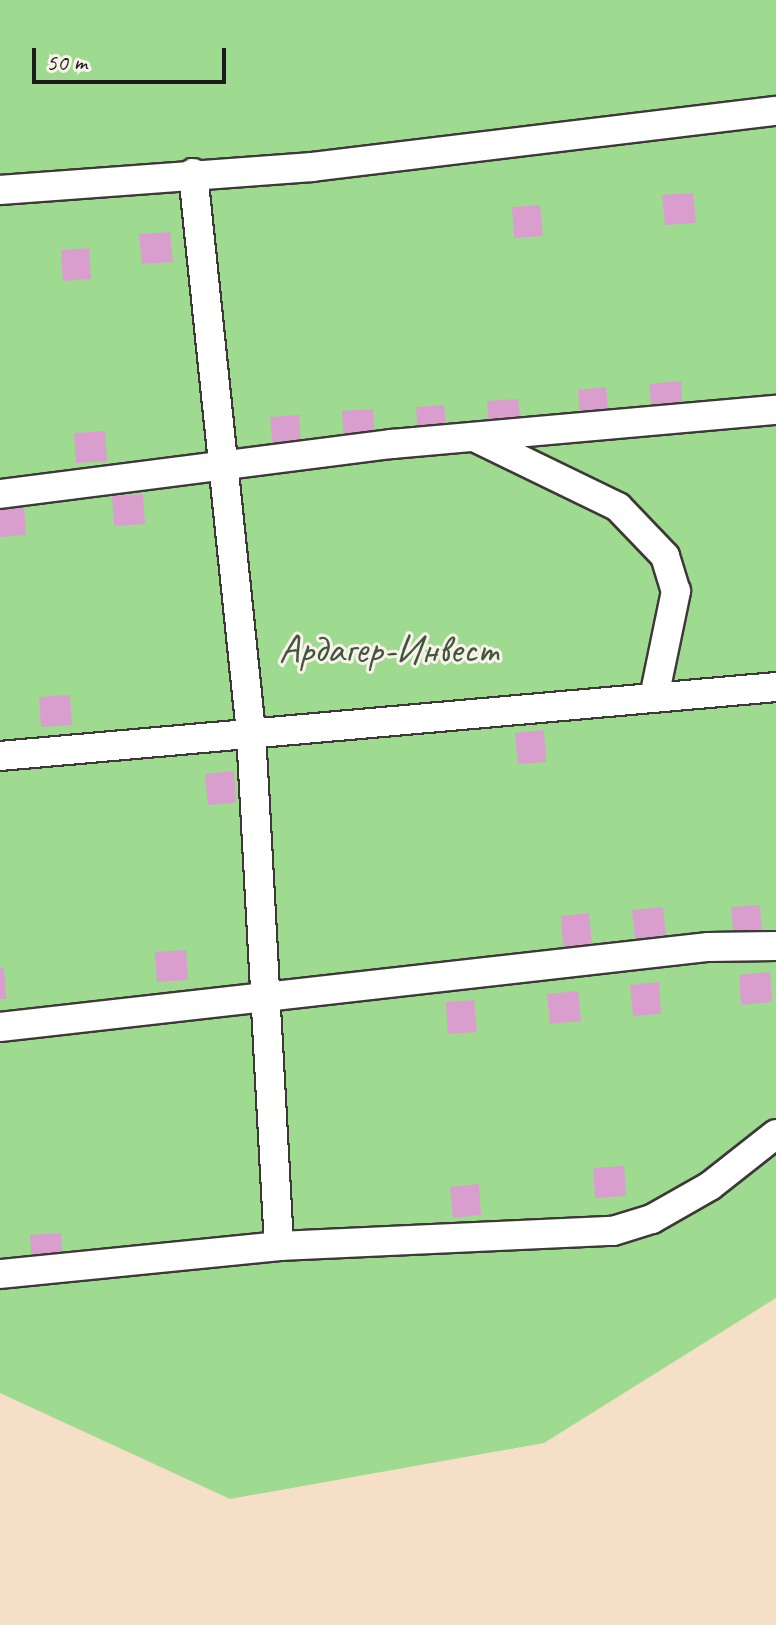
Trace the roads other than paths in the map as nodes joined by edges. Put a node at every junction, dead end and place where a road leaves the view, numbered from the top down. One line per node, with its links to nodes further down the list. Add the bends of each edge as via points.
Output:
1 (776, 111): 2 (street, via 312,167)
2 (193, 173): 3 (street); 6 (street)
3 (0, 190)
4 (776, 410): 5 (street)
5 (476, 438): 6 (street); 9 (street, via 618,507 665,556 676,591)
6 (228, 469): 7 (street); 10 (street)
7 (0, 494)
8 (776, 687): 9 (street)
9 (654, 697): 10 (street)
10 (251, 732): 11 (street); 13 (street)
11 (0, 756)
12 (776, 946): 13 (street, via 708,947)
13 (267, 1001): 14 (street); 16 (street)
14 (0, 1027)
15 (776, 1134): 16 (street, via 710,1186 652,1219 613,1231)
16 (279, 1246): 17 (street)
17 (0, 1274)

